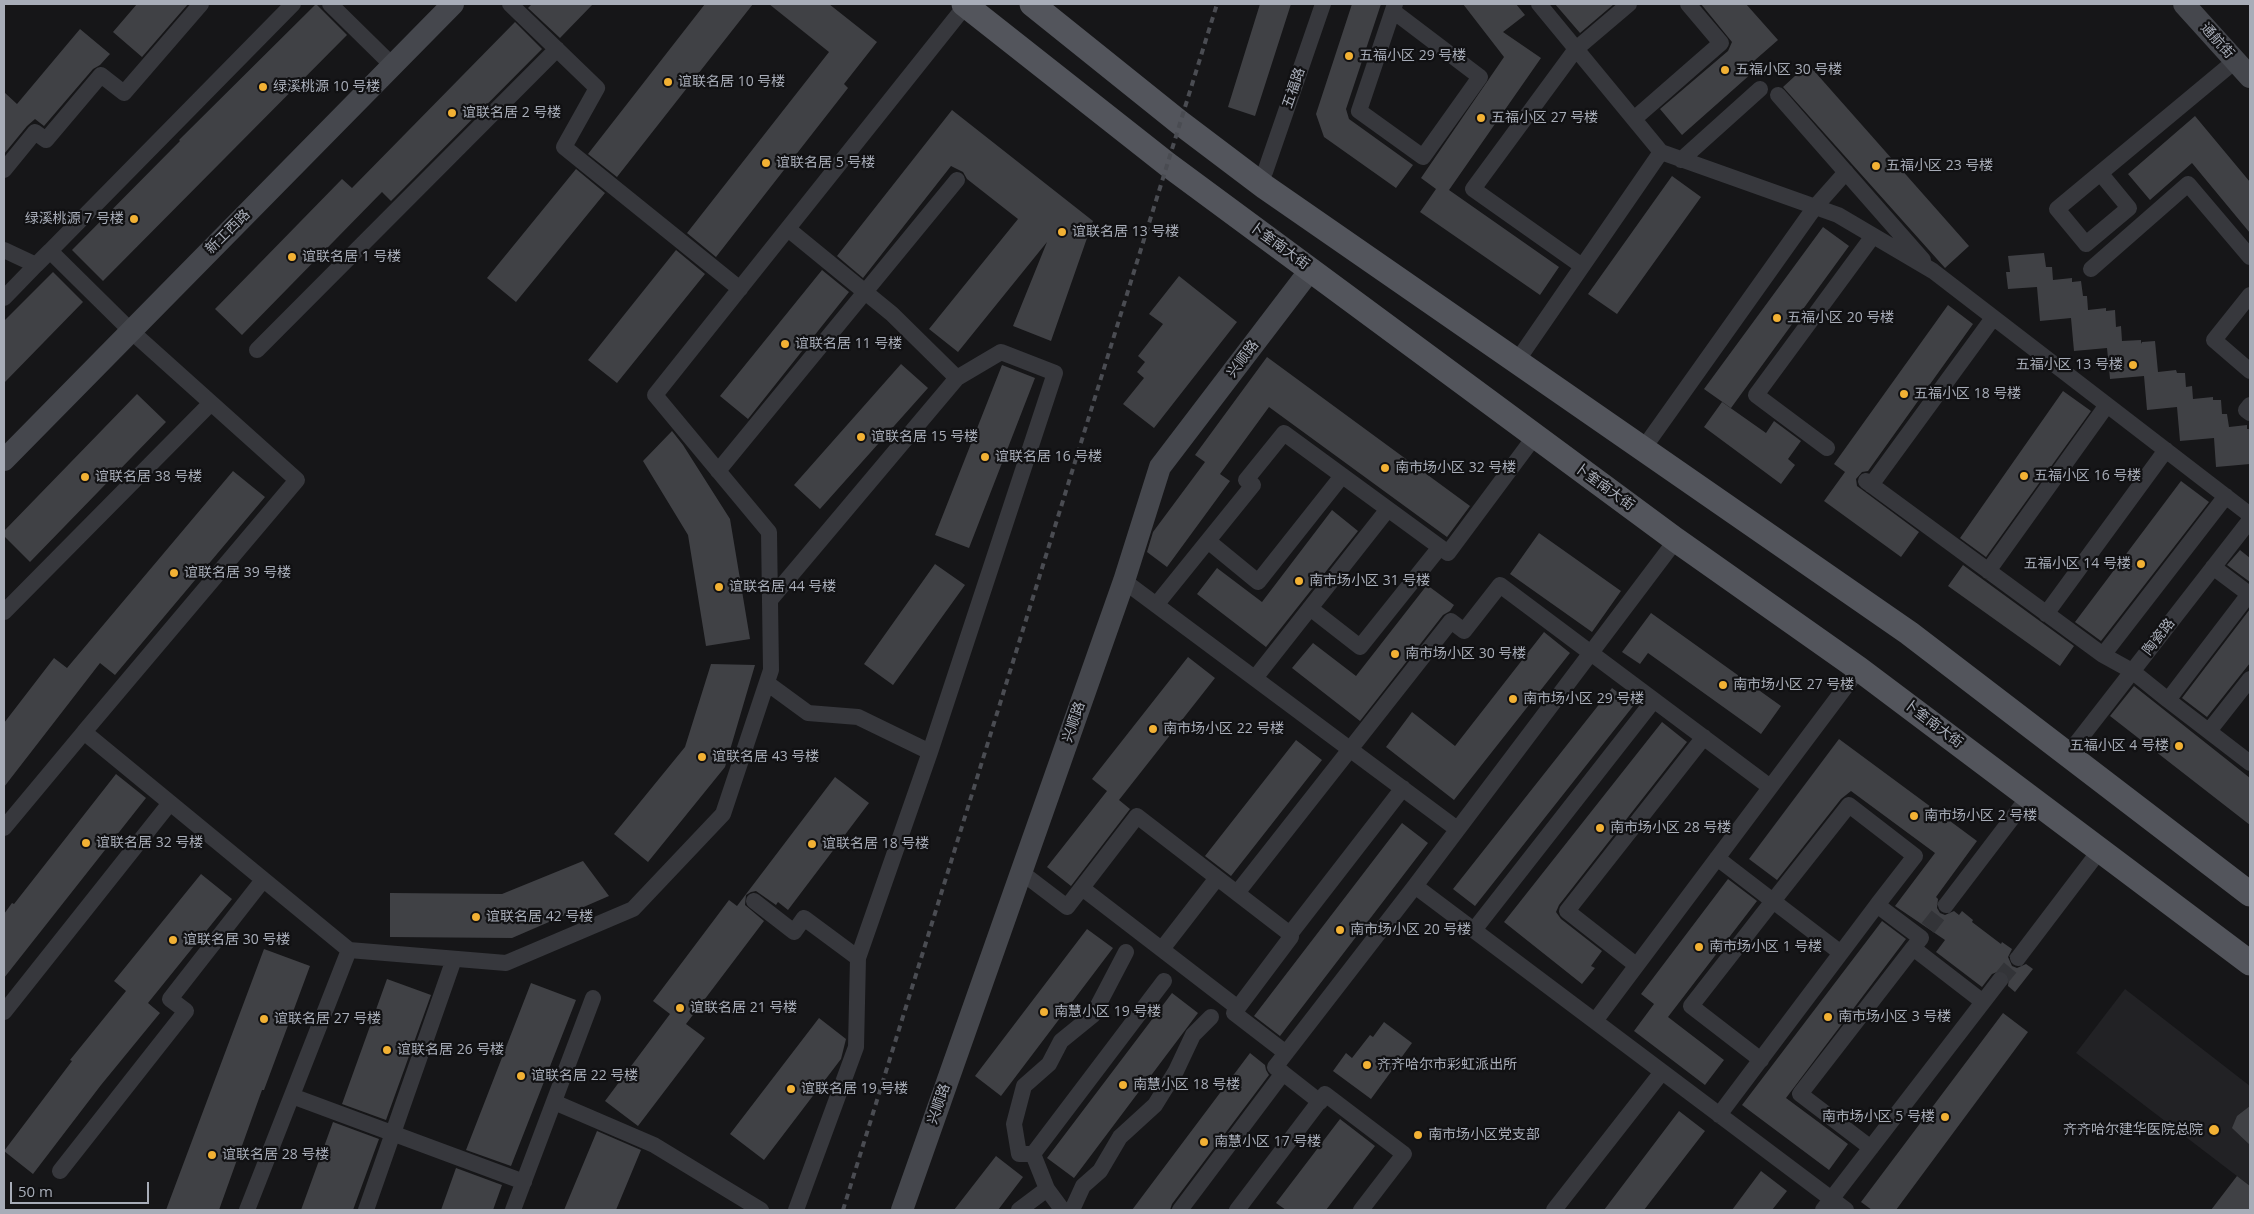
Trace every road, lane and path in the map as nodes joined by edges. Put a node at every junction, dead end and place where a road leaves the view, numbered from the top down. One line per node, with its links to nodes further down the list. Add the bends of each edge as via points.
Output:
1 (201, 4): 23 (street, via 124,93 101,75 46,140 35,132)
2 (293, 4): 32 (street)
3 (330, 4): 16 (street)
4 (453, 4): 16 (street, 新工西路)
5 (510, 4): 14 (street)
6 (1032, 4): 46 (main road, via 1265,187)
7 (1323, 4): 24 (street, 五福路)
8 (1629, 4): 15 (street)
9 (1688, 4): 20 (street, via 1721,43)
10 (2184, 4): 17 (street, 通航街)
11 (965, 5): 29 (street); 37 (main road, 卜奎南大街, via 1167,164)
12 (1544, 6): 15 (street)
13 (1394, 8): 13 (street, via 1359,111 1423,157 1480,77)
14 (557, 49): 39 (street, via 597,88 564,147); 45 (street)
15 (1576, 49): 20 (street); 35 (street, via 1473,189)
16 (392, 65): 44 (street, 新工西路)
17 (2243, 69): 26 (street)
18 (1760, 89): 22 (street)
19 (1778, 95): 25 (street)
20 (1634, 119): 21 (street)
21 (1661, 152): 22 (street); 35 (street)
22 (1681, 160): 28 (street)
23 (4, 170)
24 (1265, 172)
25 (1846, 172): 28 (street); 38 (street)
26 (2101, 174)
27 (956, 180): 40 (street)
28 (1815, 207): 30 (street, via 1838,215); 55 (street)
29 (788, 228): 39 (street); 40 (street)
30 (1873, 236): 38 (street); 54 (street, via 1756,395)
31 (4, 250): 34 (street)
32 (50, 251): 34 (street); 44 (street)
33 (2250, 258): 36 (street, via 2188,184)
34 (36, 265): 42 (street)
35 (1582, 266): 46 (street)
36 (2091, 268)
37 (1311, 269): 53 (main road, 卜奎南大街); 69 (street, 兴顺路, via 1160,468)
38 (1932, 271): 43 (street)
39 (740, 289): 58 (street, via 655,395)
40 (865, 292): 48 (street); 58 (street)
41 (2250, 294): 47 (street, via 2214,340)
42 (4, 298)
43 (1994, 318): 50 (street); 68 (street, via 1868,483)
44 (131, 331): 49 (street); 57 (street, 新工西路)
45 (257, 350)
46 (1517, 361): 55 (main road)
47 (2250, 370)
48 (957, 378): 70 (street); 88 (street, via 1001,352 1055,373)
49 (212, 403): 73 (street); 85 (street, via 297,480)
50 (2107, 405): 56 (street); 68 (street)
51 (2250, 405): 52 (street, via 2246,410)
52 (2250, 413)
53 (1535, 436): 64 (main road, 卜奎南大街); 66 (street, via 1448,553)
54 (1827, 448)
55 (1643, 449): 89 (main road, via 1909,633)
56 (2166, 450): 60 (street); 74 (street)
57 (4, 460)
58 (718, 471): 70 (street, via 769,532)
59 (1342, 476): 61 (street); 65 (street, via 1258,582); 65 (street, via 1284,433 1246,480 1253,485)
60 (2226, 496): 62 (street); 76 (street)
61 (1388, 509): 66 (street); 72 (street)
62 (2250, 515)
63 (2250, 520): 67 (street, 陶瓷路)
64 (1676, 540): 75 (street); 77 (main road, 卜奎南大街)
65 (1208, 542): 71 (street)
66 (1440, 547): 72 (street, via 1360,648)
67 (2213, 567): 78 (street, 陶瓷路); 83 (street, via 2249,594)
68 (1988, 571): 74 (street)
69 (1124, 581): 71 (street); 99 (street, 兴顺路)
70 (770, 600): 81 (street, via 771,670)
71 (1156, 605): 79 (street)
72 (1310, 608): 79 (street)
73 (4, 612)
74 (2046, 614): 76 (street)
75 (1591, 652): 82 (street); 87 (street, via 1500,585 1464,631 1451,620); 96 (street)
76 (2103, 655): 78 (street)
77 (1859, 669): 91 (street); 93 (main road, 卜奎南大街)
78 (2132, 671): 83 (street); 89 (street, 陶瓷路)
79 (1255, 678): 87 (street)
80 (2250, 679): 84 (street)
81 (767, 683): 88 (street, via 808,713 858,717); 119 (street, via 724,814 633,909 506,963)
82 (1654, 700): 86 (street); 110 (street)
83 (2168, 700): 84 (street)
84 (2209, 731): 90 (street)
85 (84, 732): 94 (street); 95 (street)
86 (1704, 737): 91 (street); 121 (street, via 1567,911)
87 (1350, 749): 92 (street); 104 (street)
88 (930, 752): 117 (street)
89 (2068, 754): 105 (main road)
90 (2250, 763)
91 (1770, 787): 98 (street)
92 (1403, 788): 96 (street); 104 (street, via 1290,934)
93 (2029, 796): 97 (main road, 卜奎南大街); 109 (street)
94 (170, 803): 101 (street); 127 (street)
95 (4, 828)
96 (1457, 829): 102 (street)
97 (2100, 850): 118 (street); 120 (main road, 卜奎南大街)
98 (1717, 858): 107 (street); 121 (street)
99 (1021, 872): 103 (street, via 1067,907); 150 (street, 兴顺路)
100 (1217, 878): 103 (street, via 1137,816); 104 (street); 113 (street)
101 (263, 880): 114 (street); 141 (street, via 170,999 186,1011)
102 (1415, 886): 110 (street); 130 (street)
103 (1082, 888): 113 (street)
104 (1237, 893)
105 (2250, 894)
106 (754, 901): 117 (street, via 794,932 804,918)
107 (1773, 901): 108 (street, via 1849,805 1915,856); 116 (street); 131 (street, via 1691,1006)
108 (1877, 905): 112 (street); 116 (street)
109 (1946, 905)
110 (1474, 930): 129 (street)
111 (1291, 937): 126 (street)
112 (1921, 938): 125 (street); 139 (street, via 1800,1094)
113 (1162, 949): 126 (street)
114 (349, 950): 119 (street); 134 (street)
115 (1126, 952): 140 (street, via 1093,1015 1061,1041 1050,1064 1024,1086 1014,1124 1019,1154)
116 (1841, 953): 131 (street)
117 (858, 958): 149 (street, via 856,1047)
118 (2018, 958)
119 (454, 959): 138 (street)
120 (2250, 963)
121 (1636, 965): 129 (street)
122 (2000, 980): 125 (street)
123 (1164, 981): 140 (street)
124 (594, 998): 135 (street)
125 (1983, 1002): 139 (street)
126 (1238, 1008): 130 (street, via 1234,1013)
127 (4, 1012)
128 (1211, 1017): 152 (street, via 1193,1035 1155,1105 1120,1137 1100,1171 1083,1186)
129 (1595, 1021): 132 (street)
130 (1286, 1053): 133 (street, via 1275,1067)
131 (1760, 1060): 137 (street)
132 (1662, 1072): 137 (street); 156 (street)
133 (1283, 1074): 136 (street); 153 (street)
134 (292, 1096): 138 (street); 145 (street)
135 (554, 1102): 142 (street); 148 (street, via 654,1145)
136 (1320, 1102): 154 (street); 155 (street, via 1325,1094 1404,1154)
137 (1719, 1115): 144 (street)
138 (394, 1134): 142 (street); 146 (street)
139 (1871, 1148): 144 (street)
140 (1032, 1154): 143 (street)
141 (60, 1171)
142 (524, 1182): 147 (street)
143 (1047, 1189): 151 (street); 152 (street)
144 (1828, 1205): 157 (street)
145 (247, 1210)
146 (366, 1210)
147 (513, 1210)
148 (761, 1210)
149 (796, 1210)
150 (902, 1210)
151 (1019, 1210)
152 (1066, 1210)
153 (1180, 1210)
154 (1237, 1210)
155 (1361, 1210)
156 (1554, 1210)
157 (1846, 1210)

